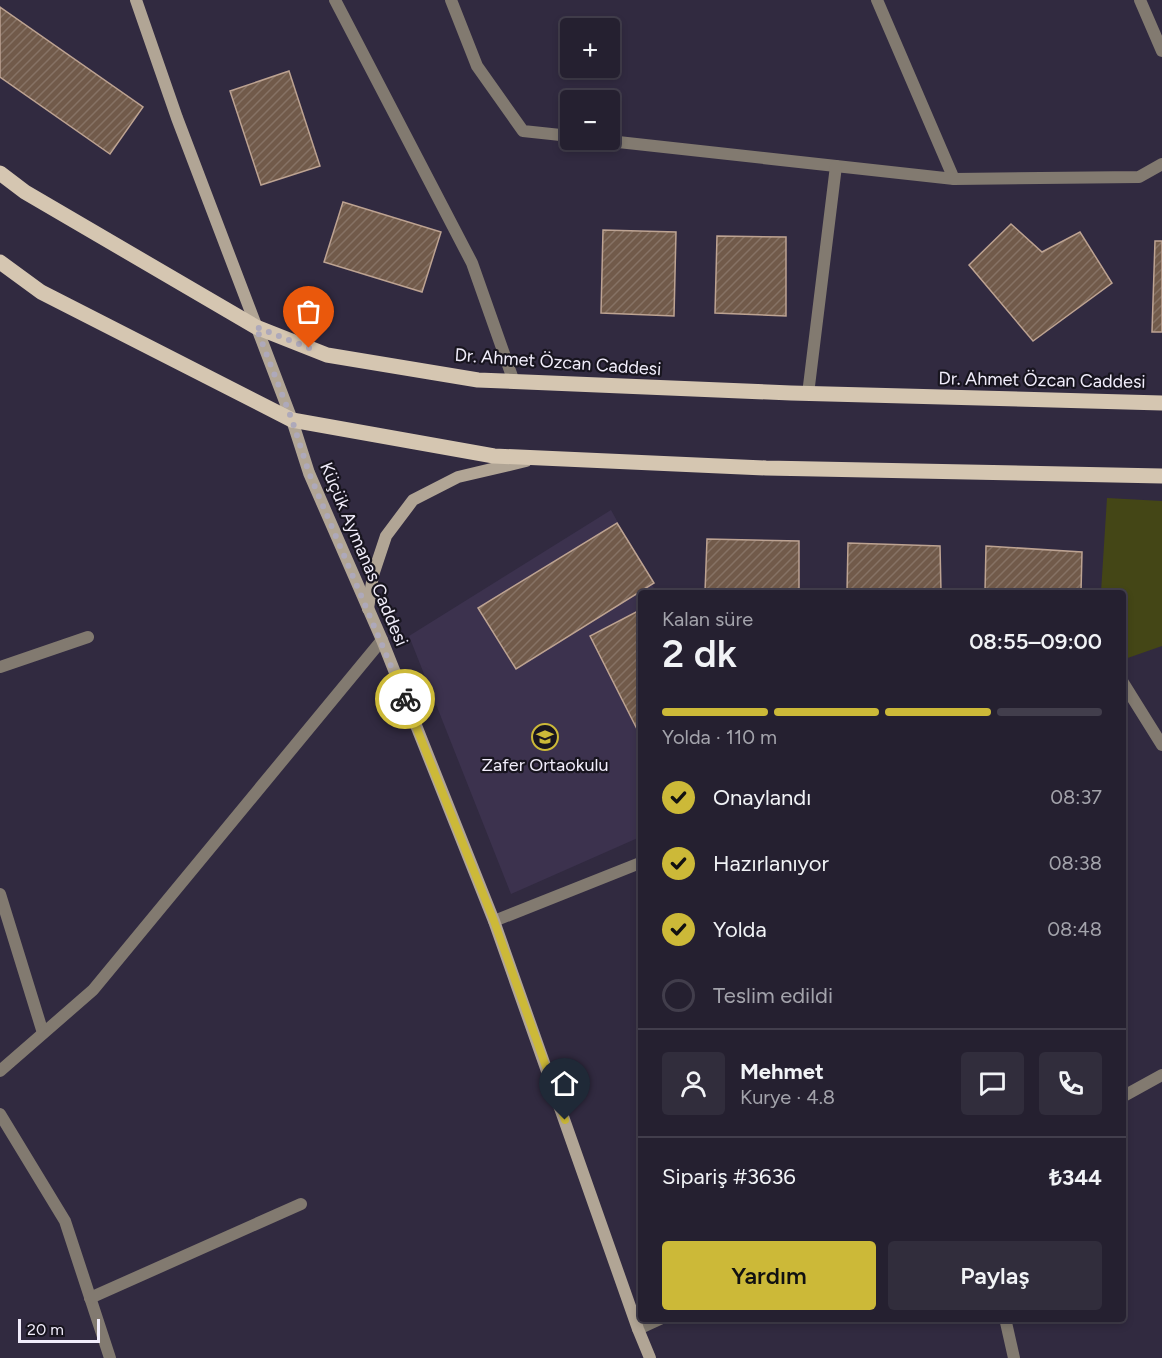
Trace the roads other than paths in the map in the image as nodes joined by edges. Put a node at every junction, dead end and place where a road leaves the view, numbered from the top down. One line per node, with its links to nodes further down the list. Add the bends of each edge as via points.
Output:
1 (136, 0): 14 (street, Küçük Aymanas Caddesi)
2 (335, 0): 15 (street, via 472,263)
3 (451, 0): 7 (street, via 477,66 523,131)
4 (877, 0): 12 (street)
5 (1140, 0): 6 (street)
6 (1162, 51)
7 (560, 135)
8 (620, 142): 10 (street)
9 (1162, 164): 12 (street, via 1140,177)
10 (836, 166): 12 (street); 16 (street)
11 (0, 173): 14 (main road, Dr. Ahmet Özcan Caddesi, via 25,192)
12 (954, 179)
13 (0, 262): 18 (main road, via 41,292)
14 (256, 327): 15 (main road, Dr. Ahmet Özcan Caddesi, via 327,355 478,380); 18 (street, Küçük Aymanas Caddesi)
15 (514, 382): 16 (main road, Dr. Ahmet Özcan Caddesi)
16 (808, 394): 17 (main road, Dr. Ahmet Özcan Caddesi)
17 (1162, 403)
18 (292, 420): 19 (main road, via 494,456); 21 (street, Küçük Aymanas Caddesi, via 309,473)
19 (537, 458): 20 (main road, via 766,468); 21 (street, via 458,477 412,500 386,536 373,575)
20 (1162, 476)
21 (368, 610): 23 (street, Küçük Aymanas Caddesi)
22 (88, 637): 24 (street)
23 (382, 640): 29 (street, Küçük Aymanas Caddesi); 30 (street, via 93,990)
24 (0, 667)
25 (1126, 687): 26 (street)
26 (1162, 745)
27 (638, 865): 29 (street)
28 (0, 894): 30 (street)
29 (494, 921): 39 (street, Küçük Aymanas Caddesi)
30 (43, 1033): 31 (street)
31 (0, 1071)
32 (1162, 1075): 33 (street)
33 (1126, 1095)
34 (0, 1113): 36 (street, via 65,1221)
35 (301, 1204): 36 (street)
36 (90, 1298): 40 (street)
37 (653, 1322): 39 (street)
38 (1006, 1322): 42 (street)
39 (638, 1329): 41 (street, Küçük Aymanas Caddesi)
40 (110, 1358)
41 (650, 1358)
42 (1014, 1358)

